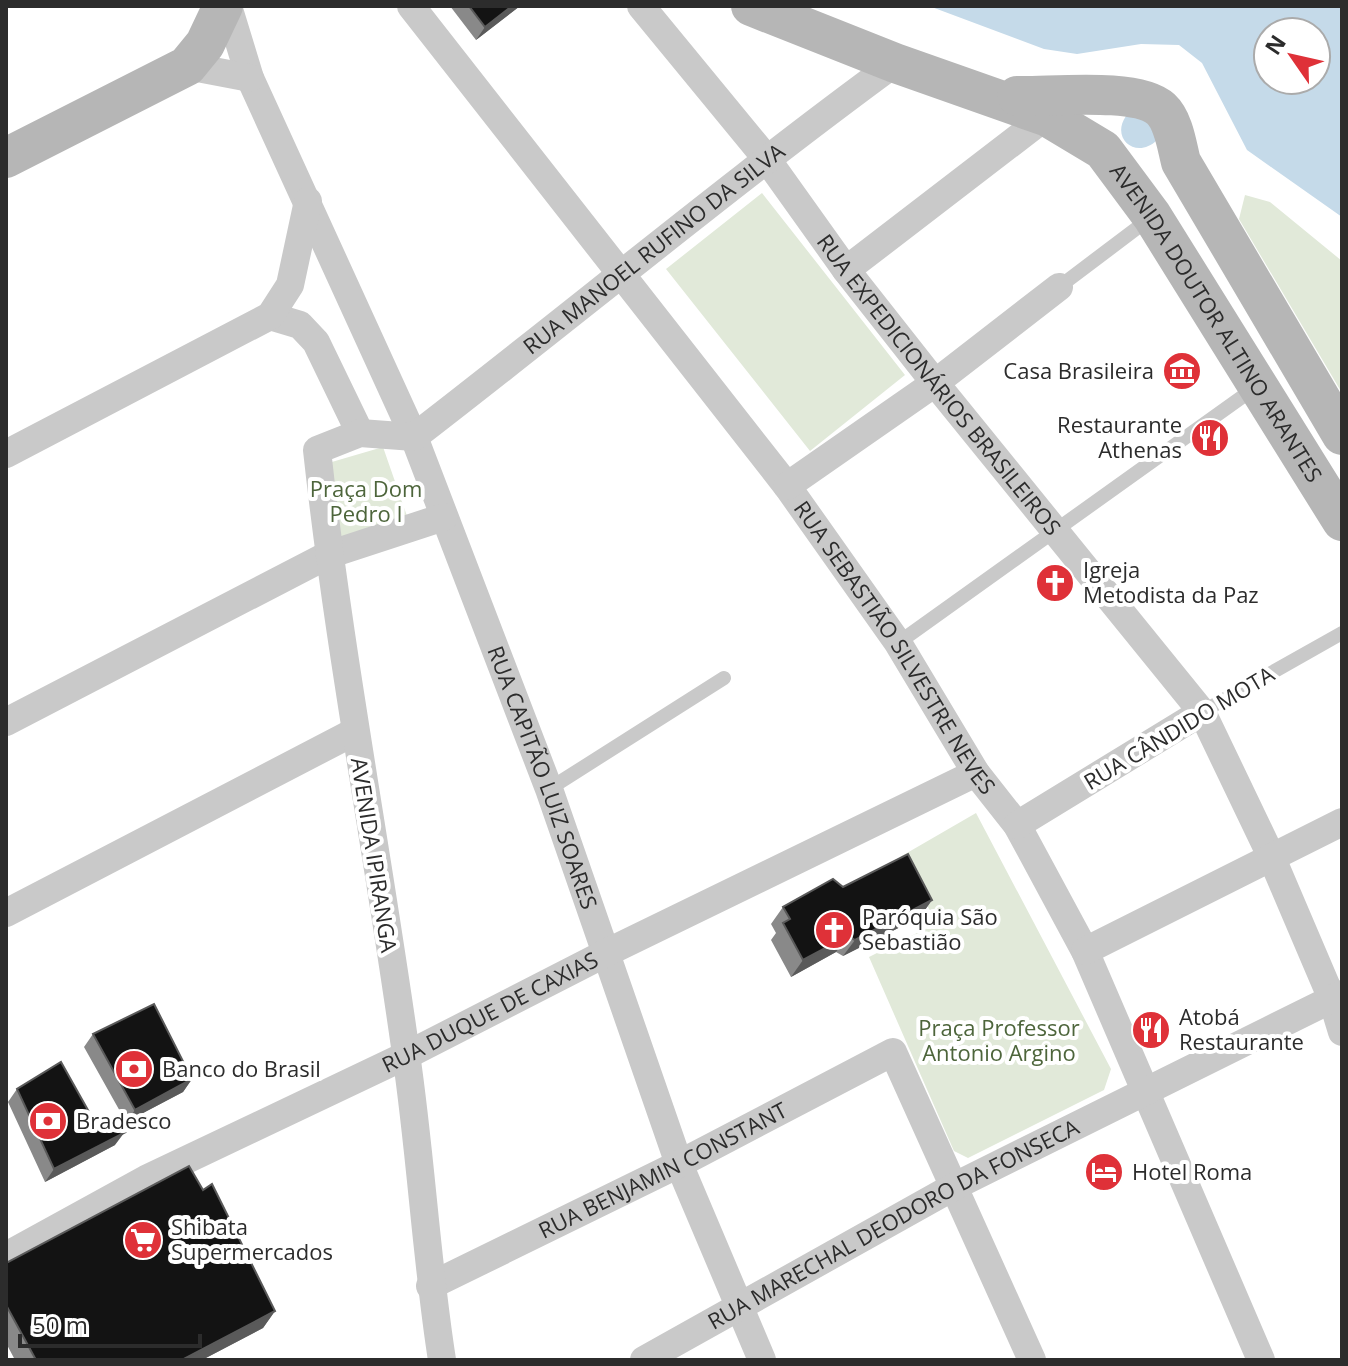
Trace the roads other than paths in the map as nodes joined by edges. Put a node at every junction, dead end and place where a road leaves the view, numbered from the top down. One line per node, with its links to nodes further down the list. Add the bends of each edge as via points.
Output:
1 (225, 6): 6 (main road); 7 (street, RUA CAPITÃO LUIZ SOARES)
2 (411, 6): 17 (street, RUA SEBASTIÃO SILVESTRE NEVES)
3 (641, 6): 12 (street, RUA EXPEDICIONÁRIOS BRASILEIROS)
4 (751, 6): 5 (main road, AVENIDA DOUTOR ALTINO ARANTES)
5 (895, 63): 9 (main road, AVENIDA DOUTOR ALTINO ARANTES, via 993,96); 12 (street, RUA MANOEL RUFINO DA SILVA)
6 (187, 66): 7 (street); 11 (main road)
7 (250, 78): 14 (street, RUA CAPITÃO LUIZ SOARES)
8 (1133, 97): 9 (main road, AVENIDA DOUTOR ALTINO ARANTES); 10 (main road, AVENIDA DOUTOR ALTINO ARANTES, via 1161,109); 13 (main road, via 1124,104)
9 (1058, 107): 13 (main road, AVENIDA DOUTOR ALTINO ARANTES); 16 (street)
10 (1172, 128): 13 (main road, via 1167,150); 23 (main road, AVENIDA DOUTOR ALTINO ARANTES, via 1181,162)
11 (6, 158)
12 (766, 158): 16 (street, RUA EXPEDICIONÁRIOS BRASILEIROS); 17 (street, RUA MANOEL RUFINO DA SILVA)
13 (1114, 163): 15 (main road, AVENIDA DOUTOR ALTINO ARANTES)
14 (308, 201): 19 (street, via 290,285); 24 (street, RUA CAPITÃO LUIZ SOARES)
15 (1152, 216): 18 (lane); 21 (main road, AVENIDA DOUTOR ALTINO ARANTES)
16 (846, 270): 20 (street, RUA EXPEDICIONÁRIOS BRASILEIROS)
17 (625, 275): 24 (street, RUA MANOEL RUFINO DA SILVA); 26 (street, RUA SEBASTIÃO SILVESTRE NEVES)
18 (1059, 287): 20 (street)
19 (270, 316): 22 (street, via 300,325 316,342); 25 (street)
20 (935, 383): 26 (street); 29 (street, RUA EXPEDICIONÁRIOS BRASILEIROS)
21 (1260, 384): 28 (main road, AVENIDA DOUTOR ALTINO ARANTES); 29 (lane)
22 (360, 433): 24 (street, AVENIDA IPIRANGA); 30 (street, AVENIDA IPIRANGA, via 317,450)
23 (1342, 435)
24 (414, 437): 27 (street, RUA CAPITÃO LUIZ SOARES)
25 (6, 454)
26 (787, 486): 32 (street, RUA SEBASTIÃO SILVESTRE NEVES)
27 (444, 517): 30 (street); 38 (street, RUA CAPITÃO LUIZ SOARES)
28 (1342, 521)
29 (1056, 530): 32 (lane); 34 (street, RUA EXPEDICIONÁRIOS BRASILEIROS)
30 (328, 555): 35 (street); 36 (street, AVENIDA IPIRANGA)
31 (1342, 633): 34 (lane, RUA CÂNDIDO MOTA)
32 (898, 643): 37 (street, RUA SEBASTIÃO SILVESTRE NEVES)
33 (724, 678): 38 (lane)
34 (1202, 712): 40 (street, RUA CÂNDIDO MOTA); 41 (street, RUA EXPEDICIONÁRIOS BRASILEIROS)
35 (6, 722)
36 (354, 732): 42 (street); 47 (street, AVENIDA IPIRANGA)
37 (976, 773): 40 (street, RUA SEBASTIÃO SILVESTRE NEVES); 44 (street, RUA DUQUE DE CAXIAS)
38 (549, 789): 44 (street, RUA CAPITÃO LUIZ SOARES)
39 (1342, 822): 41 (street)
40 (1017, 825): 43 (street, RUA SEBASTIÃO SILVESTRE NEVES)
41 (1271, 856): 43 (street); 45 (street, RUA EXPEDICIONÁRIOS BRASILEIROS)
42 (6, 913)
43 (1085, 951): 48 (street, RUA SEBASTIÃO SILVESTRE NEVES)
44 (608, 952): 47 (street, RUA DUQUE DE CAXIAS); 49 (street, RUA CAPITÃO LUIZ SOARES)
45 (1337, 996): 46 (street, RUA EXPEDICIONÁRIOS BRASILEIROS); 48 (street, RUA MARECHAL DEODORO DA FONSECA)
46 (1342, 1032)
47 (407, 1055): 51 (street, RUA DUQUE DE CAXIAS, via 146,1179); 52 (street, AVENIDA IPIRANGA)
48 (1143, 1093): 50 (street, RUA MARECHAL DEODORO DA FONSECA); 58 (street, RUA SEBASTIÃO SILVESTRE NEVES)
49 (679, 1164): 50 (street, RUA BENJAMIN CONSTANT, via 893,1052); 52 (street, RUA BENJAMIN CONSTANT); 53 (street, RUA CAPITÃO LUIZ SOARES)
50 (955, 1186): 53 (street, RUA MARECHAL DEODORO DA FONSECA); 57 (street)
51 (6, 1256)
52 (430, 1286): 54 (street, AVENIDA IPIRANGA)
53 (740, 1304): 55 (street, RUA MARECHAL DEODORO DA FONSECA); 56 (street, RUA CAPITÃO LUIZ SOARES)
54 (442, 1360)
55 (644, 1360)
56 (762, 1360)
57 (1032, 1360)
58 (1261, 1360)

